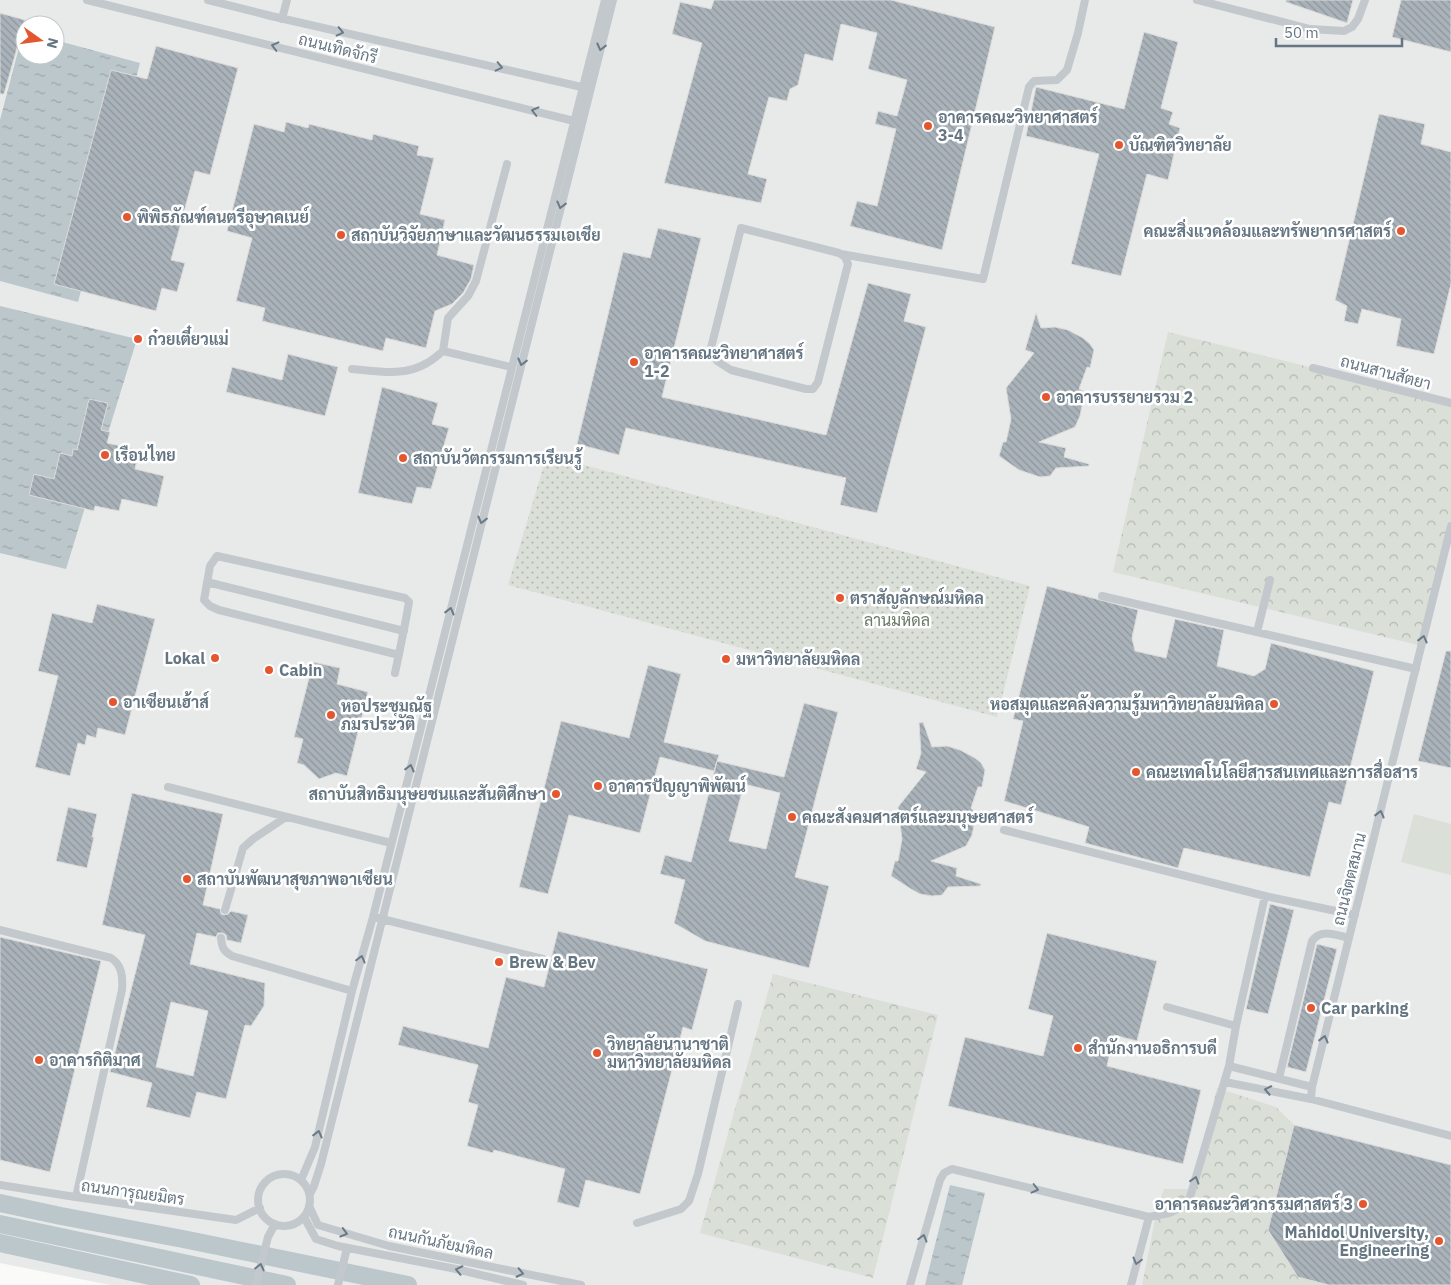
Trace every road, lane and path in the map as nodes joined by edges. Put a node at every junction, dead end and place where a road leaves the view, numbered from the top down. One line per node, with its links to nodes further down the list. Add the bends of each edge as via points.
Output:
1 (87, 0): 12 (lane, ถนนเทิดจักรี, one-way to 1)
2 (208, 0): 10 (lane, ถนนเทิดจักรี)
3 (287, 0): 10 (lane)
4 (596, 0): 9 (lane)
5 (613, 0): 11 (lane, one-way to 11)
6 (1085, 0): 14 (lane, via 1067,70 1057,80 1034,81 1029,87 983,278)
7 (1197, 0): 8 (lane, via 1310,30 1344,31 1358,19)
8 (1365, 0)
9 (605, 1): 11 (lane)
10 (282, 18): 11 (lane, ถนนเทิดจักรี, one-way to 11)
11 (587, 88): 12 (lane)
12 (578, 122): 16 (lane); 37 (lane, one-way to 37)
13 (507, 164): 15 (lane, via 476,281 468,296 448,318)
14 (839, 253): 14 (lane, via 848,264 814,389 731,370 717,361 711,348 740,228)
15 (443, 351): 16 (lane); 17 (lane, via 427,363 399,373)
16 (511, 367): 32 (lane, one-way to 16)
17 (352, 368)
18 (1313, 368): 19 (lane, ถนนสานสัตยา)
19 (1451, 404)
20 (1451, 526): 27 (lane, ถนนจิตตสมาน, one-way to 20)
21 (1270, 580): 25 (lane)
22 (207, 582): 24 (lane); 24 (lane, via 210,566 217,556 397,595 409,602); 26 (lane, via 204,600 210,606)
23 (1102, 596): 25 (lane)
24 (404, 631): 26 (lane)
25 (1257, 632): 27 (lane)
26 (399, 655): 28 (lane)
27 (1416, 669): 35 (lane, ถนนจิตตสมาน, one-way to 27)
28 (395, 673)
29 (168, 787): 30 (lane)
30 (286, 818): 32 (lane); 34 (lane, via 243,848)
31 (1004, 830): 33 (lane)
32 (391, 844): 36 (lane)
33 (1265, 896): 35 (lane); 45 (lane)
34 (225, 910)
35 (1355, 915): 40 (lane, ถนนจิตตสมาน)
36 (373, 917): 37 (lane); 42 (lane, one-way to 36)
37 (382, 919): 41 (lane); 54 (lane, via 321,1164)
38 (0, 930): 55 (lane, via 110,958 116,962 123,978)
39 (221, 938): 42 (lane, via 222,948 232,956)
40 (1349, 938): 47 (lane, via 1323,932 1312,941); 49 (lane, ถนนจิตตสมาน, one-way to 40)
41 (543, 959)
42 (352, 991): 52 (lane, one-way to 42, via 314,1147)
43 (738, 1004): 60 (lane, via 689,1201 681,1209)
44 (1167, 1007): 45 (lane)
45 (1236, 1026): 46 (lane)
46 (1229, 1066): 47 (lane); 48 (lane)
47 (1279, 1078): 49 (lane)
48 (1225, 1082): 50 (lane, one-way to 48); 58 (lane, one-way to 48, via 1182,1208 1190,1197)
49 (1312, 1086): 50 (lane, ถนนจิตตสมาน)
50 (1311, 1099): 51 (lane)
51 (1451, 1136)
52 (301, 1180): 54 (lane); 57 (lane, via 286,1174 270,1178 260,1192)
53 (0, 1185): 55 (lane, ถนนการุณยมิตร)
54 (310, 1194): 56 (lane)
55 (76, 1197): 57 (lane, ถนนการุณยมิตร, via 236,1220)
56 (309, 1206): 59 (lane); 66 (lane, ถนนกันภัยมหิดล, one-way to 66, via 318,1225 389,1246)
57 (260, 1208): 61 (lane, via 264,1216)
58 (1148, 1217): 67 (lane, one-way to 58, via 940,1180 952,1169); 68 (lane, one-way to 68)
59 (304, 1218): 61 (lane, via 288,1226); 62 (lane, ถนนกันภัยมหิดล, via 316,1239)
60 (637, 1223)
61 (275, 1224): 63 (lane, one-way to 61, via 264,1249)
62 (346, 1248): 64 (lane); 65 (lane, ถนนกันภัยมหิดล, one-way to 62)
63 (256, 1285)
64 (338, 1285)
65 (523, 1285)
66 (581, 1285)
67 (910, 1285)
68 (1131, 1285)

